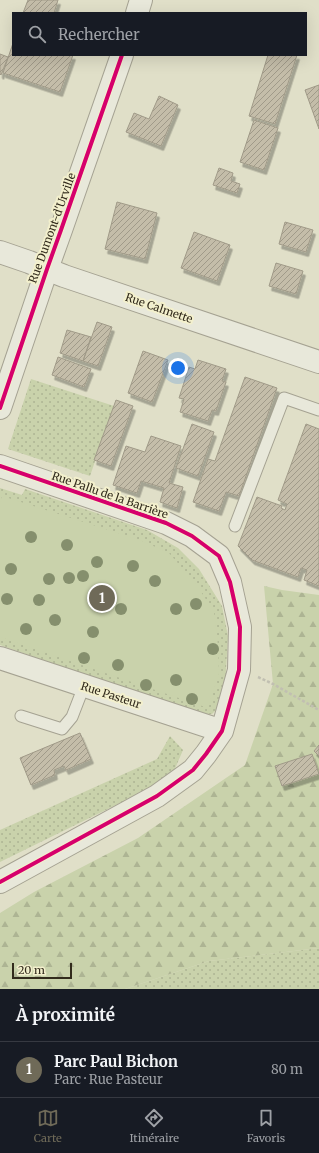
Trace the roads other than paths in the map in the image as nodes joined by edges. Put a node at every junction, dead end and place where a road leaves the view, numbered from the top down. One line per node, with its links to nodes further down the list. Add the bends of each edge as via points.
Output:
1 (141, 0): 2 (street)
2 (137, 12)
3 (122, 56): 5 (street, Rue Dumont-d'Urville)
4 (0, 252): 5 (street, Rue Calmette)
5 (47, 269): 6 (street, Rue Calmette); 7 (street, Rue Dumont-d'Urville)
6 (319, 362)
7 (0, 408)
8 (319, 410): 10 (lane, via 284,398)
9 (0, 466): 14 (street, Rue Pallu de la Barrière, via 166,523 192,536 219,556 230,582 240,627 239,670)
10 (235, 526)
11 (0, 658): 12 (street, Rue Pasteur)
12 (84, 686): 13 (lane, via 72,717 62,729); 14 (street, Rue Pasteur)
13 (20, 716)
14 (222, 731): 15 (street, Rue Pallu de la Barrière, via 193,770 157,796)
15 (0, 882)

